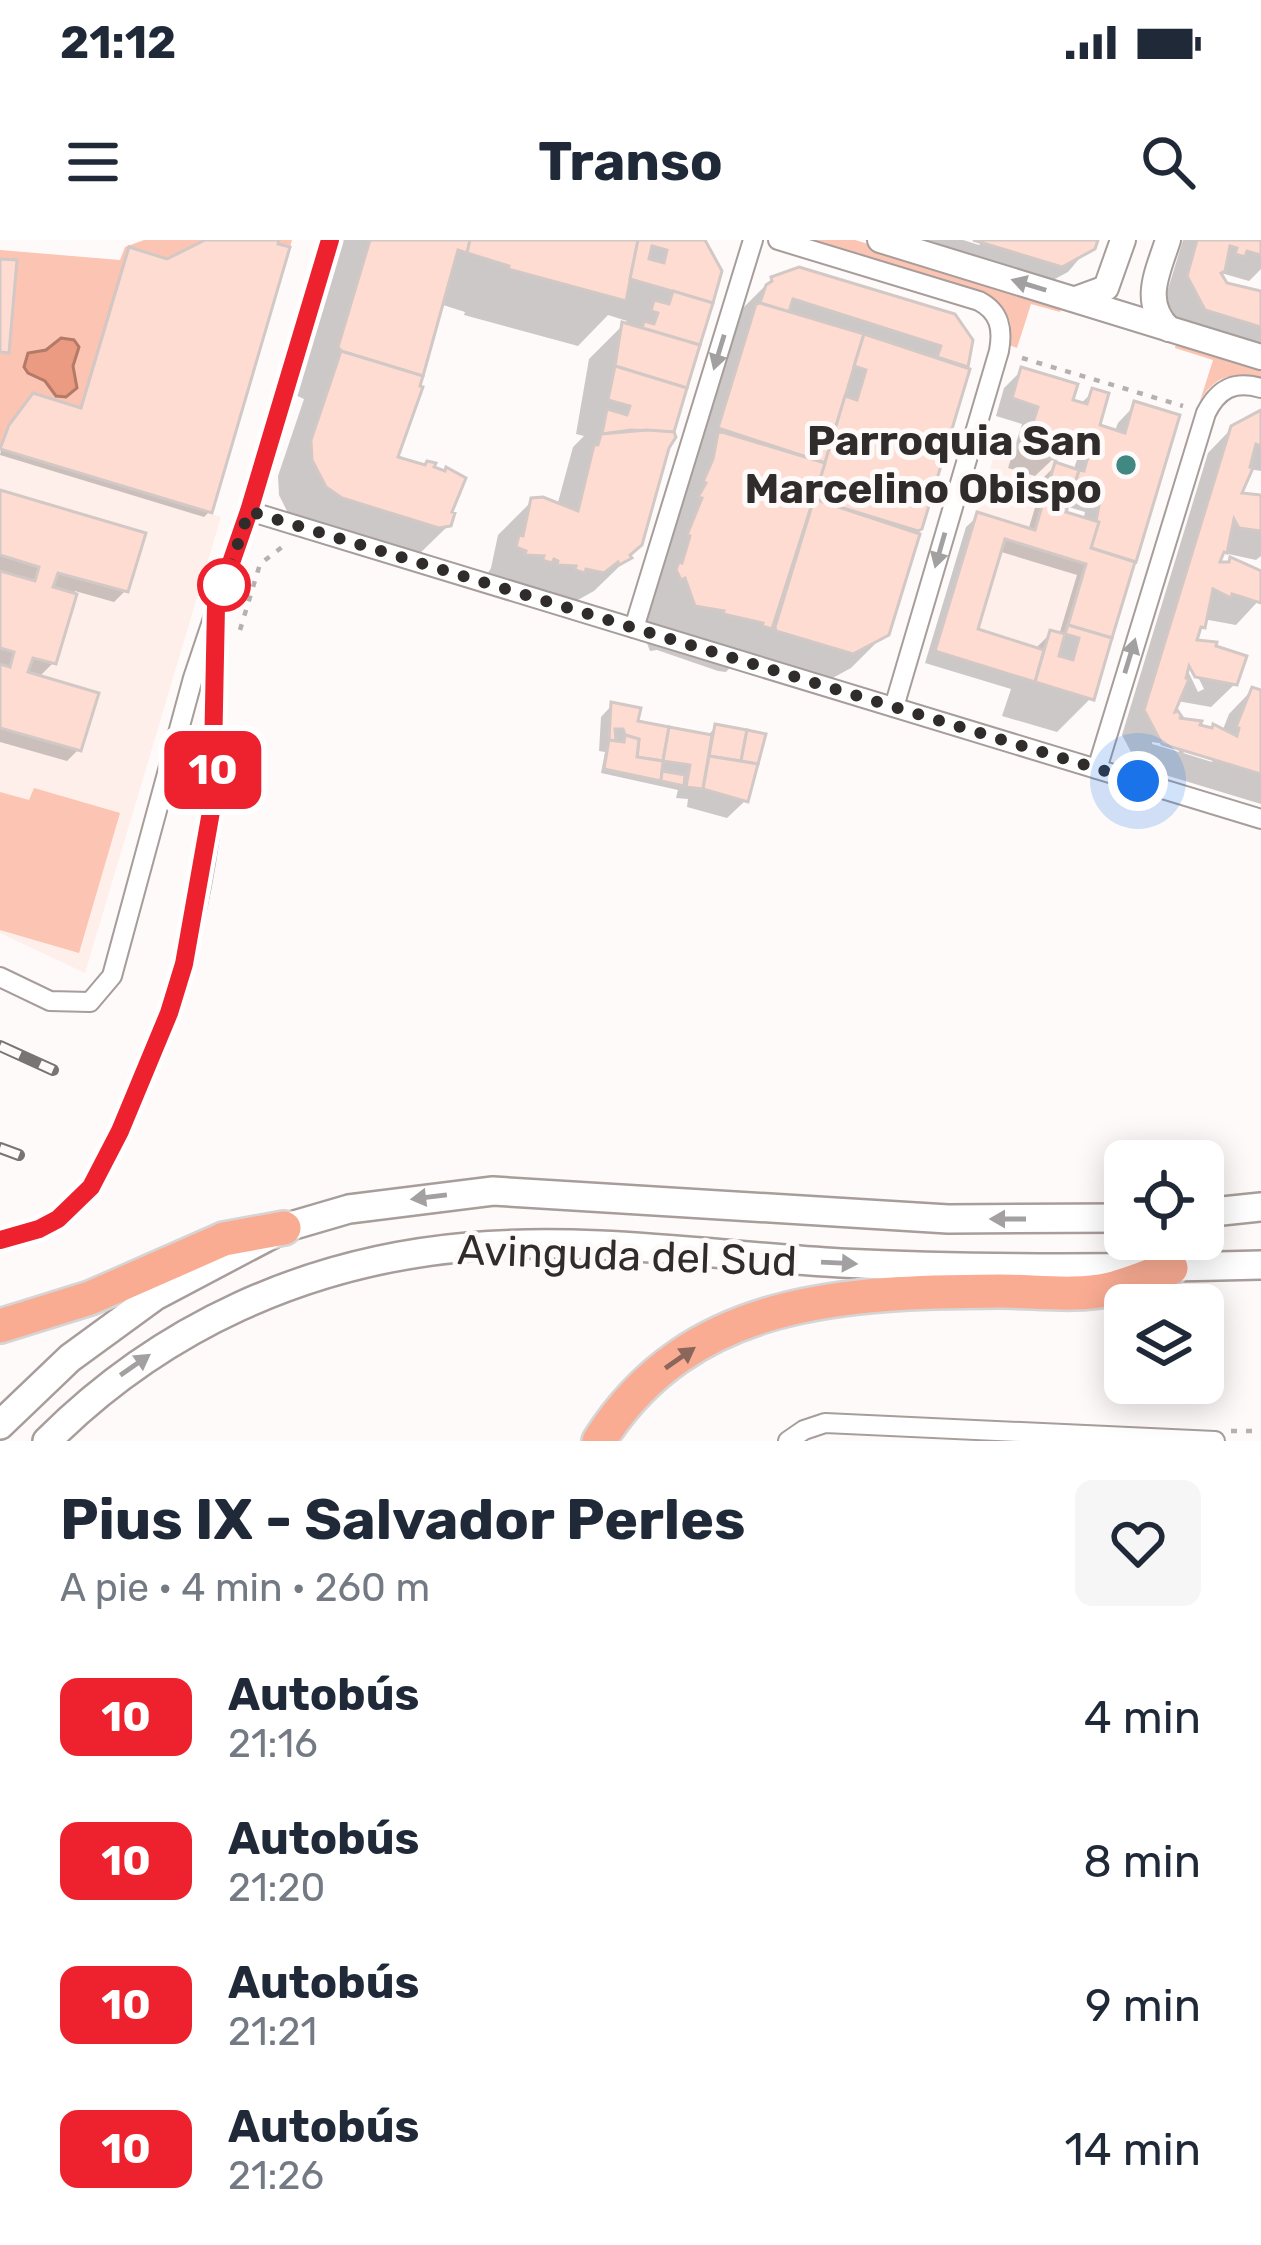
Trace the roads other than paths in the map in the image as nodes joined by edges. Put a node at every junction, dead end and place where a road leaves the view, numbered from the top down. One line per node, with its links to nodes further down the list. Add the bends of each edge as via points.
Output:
1 (331, 240): 11 (street)
2 (753, 240): 13 (street, one-way to 13)
3 (778, 240): 15 (street, one-way to 15, via 979,301 998,317 999,351)
4 (880, 240): 7 (street, one-way to 4)
5 (1123, 240): 7 (street, via 1106,288)
6 (1168, 240): 8 (street, via 1152,298)
7 (1076, 299): 8 (street)
8 (1168, 328): 9 (street)
9 (1261, 357)
10 (1261, 388): 17 (street, one-way to 10, via 1206,413 1225,388)
11 (249, 511): 12 (street); 13 (street)
12 (216, 606): 14 (street); 16 (street)
13 (634, 628): 15 (street)
14 (215, 680): 16 (street); 24 (street, via 207,851 184,964 147,1070 101,1171 76,1204 39,1229)
15 (894, 707): 17 (street)
16 (176, 740): 19 (street, via 112,976 90,1002 50,1001)
17 (1097, 769): 18 (street)
18 (1261, 818)
19 (0, 977)
20 (1261, 1207): 21 (main road)
21 (1224, 1211)
22 (1104, 1218): 23 (main road, Avinguda del Sud, one-way to 23, via 948,1220 493,1191 350,1209)
23 (284, 1228): 27 (highway, via 224,1239 90,1298); 28 (main road, Avinguda del Sud, via 108,1328)
24 (0, 1240)
25 (1261, 1265): 26 (main road, Avinguda del Sud)
26 (1171, 1268): 29 (main road, Avinguda del Sud, one-way to 26, via 112,1381 202,1323 366,1261 522,1245 999,1270); 30 (highway, one-way to 26, via 664,1369 776,1310 873,1293 1107,1291)
27 (0, 1326)
28 (0, 1425)
29 (46, 1441)
30 (598, 1441)
31 (788, 1441): 32 (street, via 814,1425 856,1424)
32 (1215, 1441)

